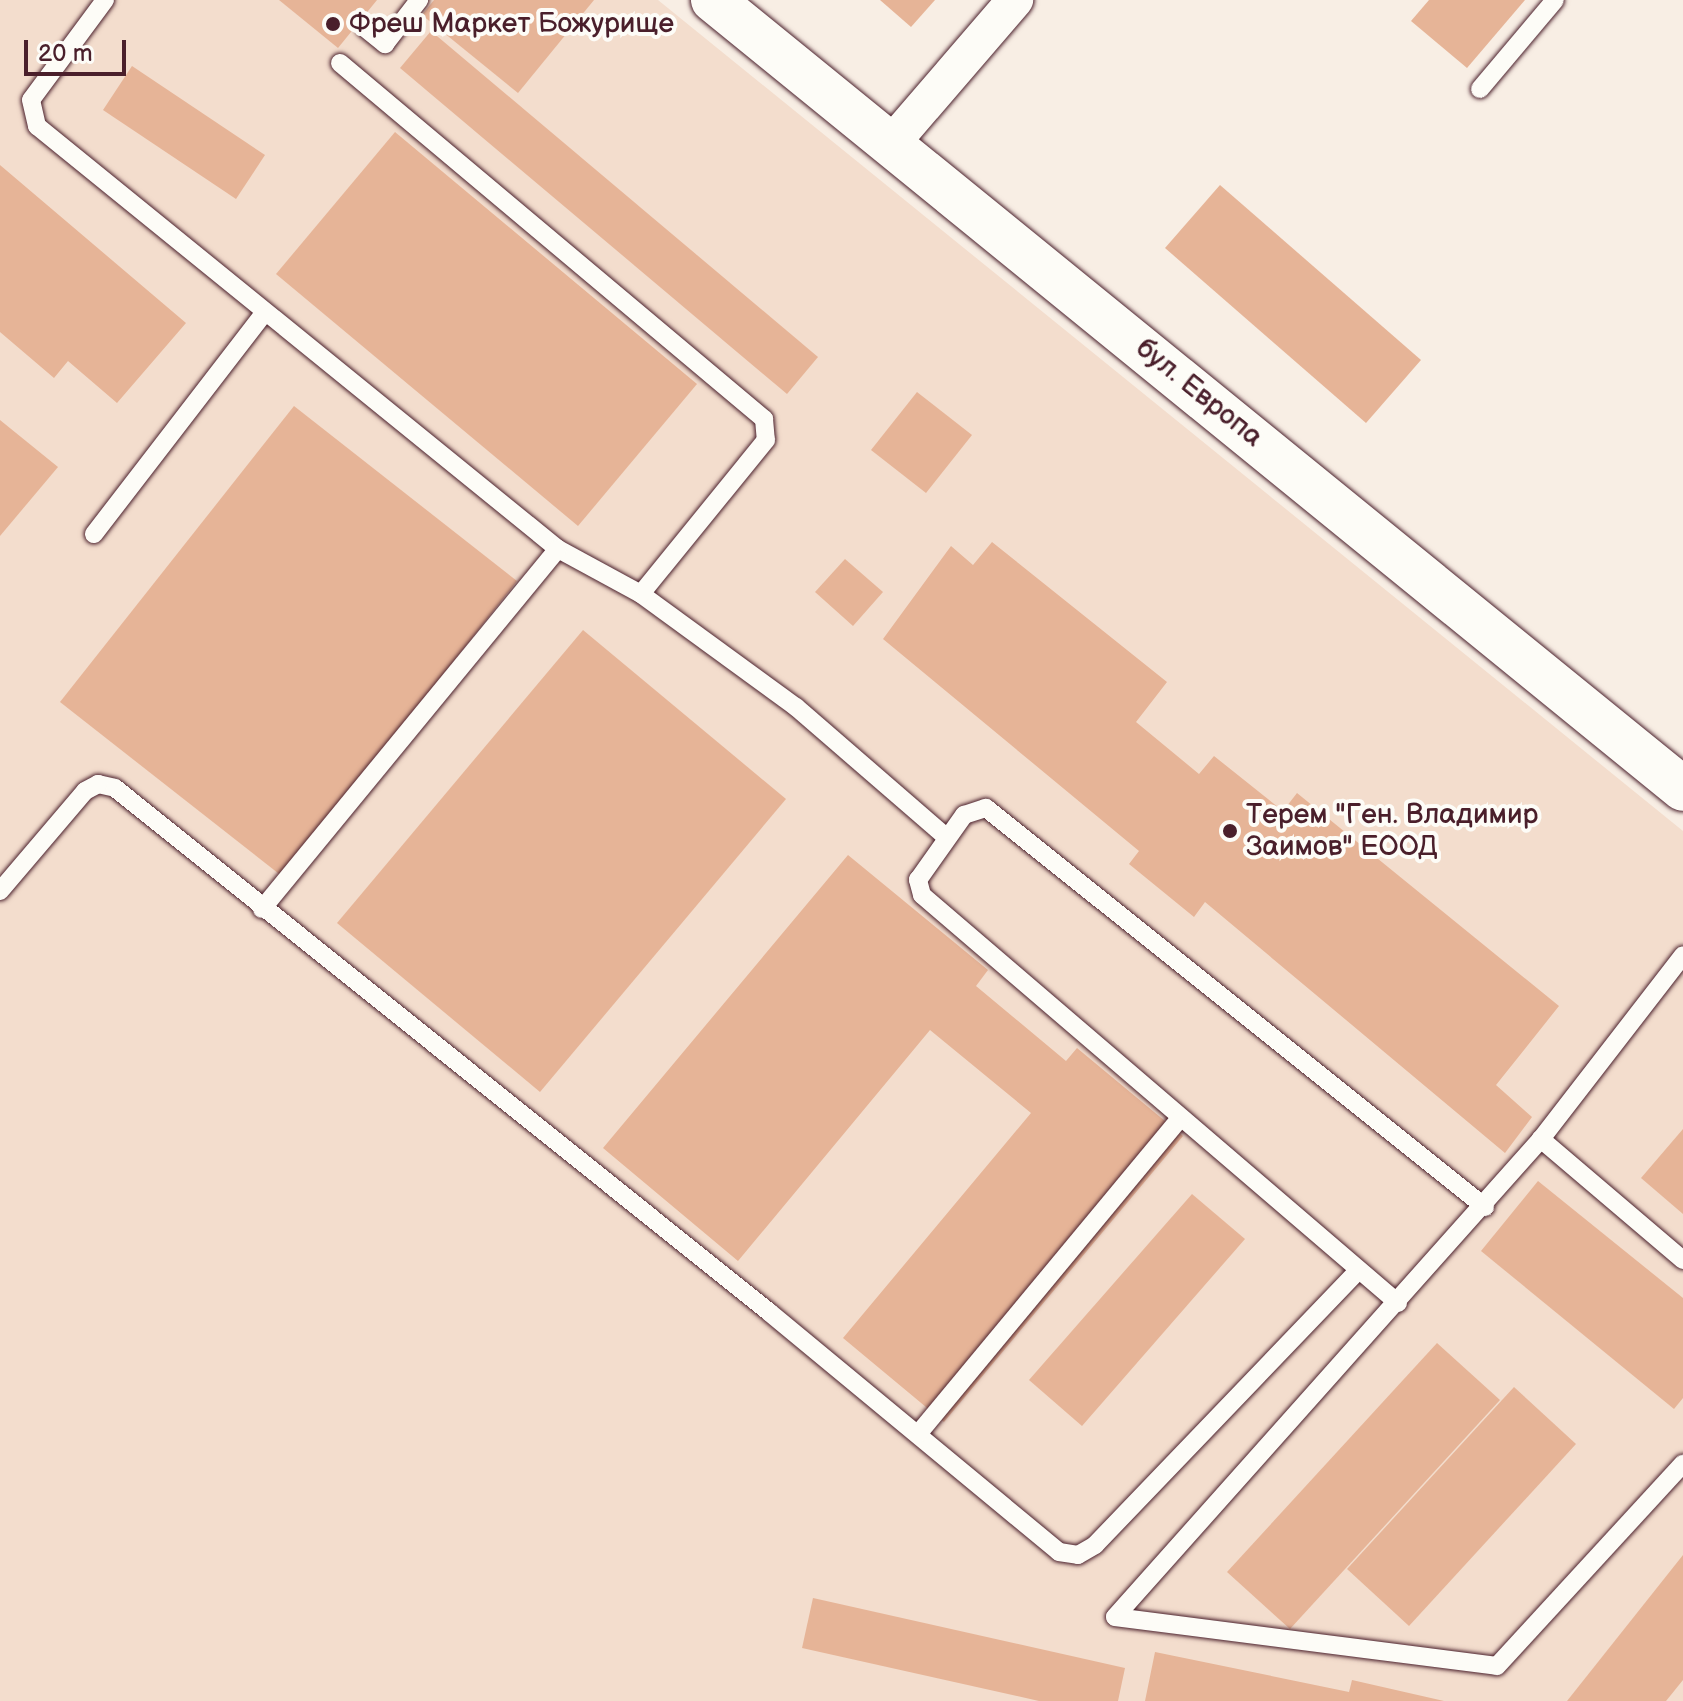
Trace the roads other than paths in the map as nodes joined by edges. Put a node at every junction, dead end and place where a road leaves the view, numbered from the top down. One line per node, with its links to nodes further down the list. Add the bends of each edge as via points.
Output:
1 (105, 0): 10 (lane, via 31,100 37,126)
2 (419, 0): 6 (lane, via 385,44)
3 (713, 0): 9 (street, бул. Европа)
4 (1015, 0): 9 (street)
5 (1555, 0): 8 (lane)
6 (365, 28)
7 (340, 63): 13 (lane, via 764,419 766,440)
8 (1480, 89)
9 (892, 143): 14 (street, бул. Европа)
10 (264, 313): 11 (lane); 12 (lane)
11 (94, 534)
12 (558, 549): 13 (lane); 17 (lane)
13 (641, 594): 15 (lane, via 796,707)
14 (1683, 789)
15 (946, 837): 19 (lane, via 918,880 922,895); 21 (lane, via 964,815 986,808)
16 (0, 891): 17 (lane, via 85,791 98,784 115,788)
17 (262, 909): 25 (lane)
18 (1683, 955): 20 (lane)
19 (1180, 1118): 23 (lane); 25 (lane)
20 (1541, 1139): 21 (lane); 22 (lane)
21 (1485, 1207): 24 (lane)
22 (1683, 1260)
23 (1359, 1270): 24 (lane); 25 (lane, via 1095,1545 1078,1555 1059,1552)
24 (1398, 1303): 26 (lane, via 1115,1617 1497,1666)
25 (918, 1434)
26 (1683, 1464)

